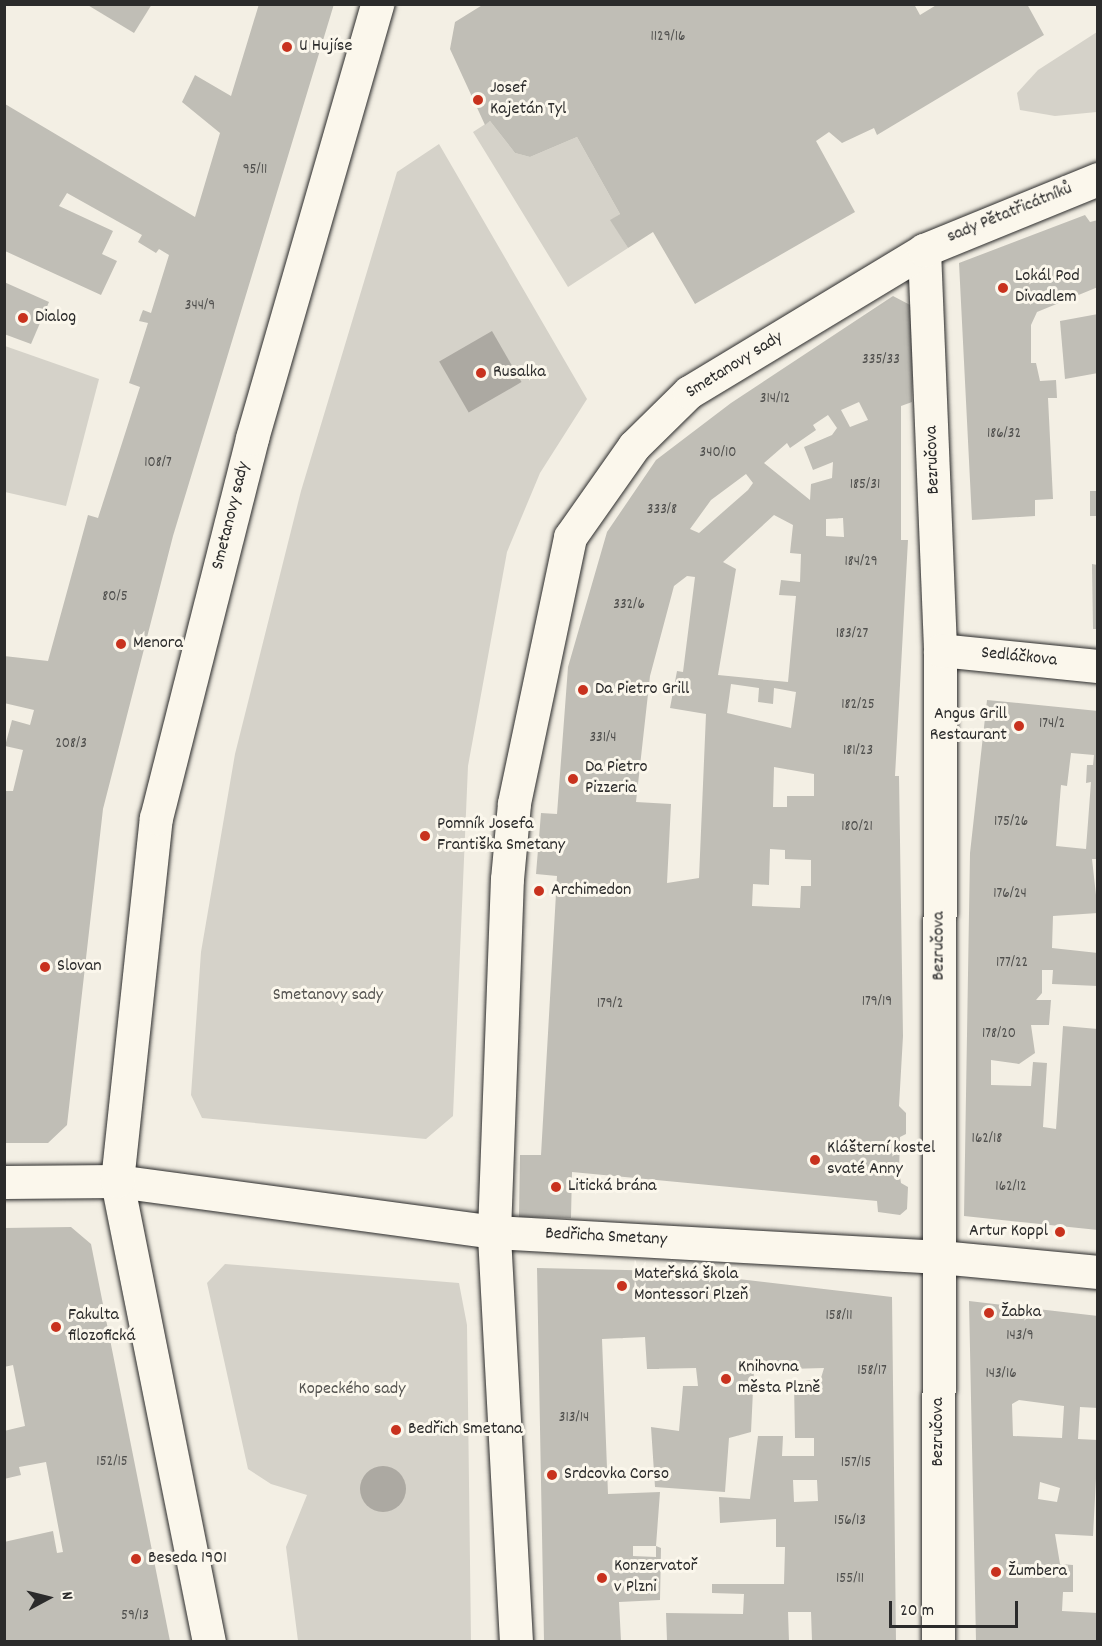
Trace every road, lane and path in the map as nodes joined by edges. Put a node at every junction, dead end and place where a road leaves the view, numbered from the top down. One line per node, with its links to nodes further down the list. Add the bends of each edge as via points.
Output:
1 (377, 4): 6 (street, Smetanovy sady, via 252,438 156,818)
2 (1098, 179): 3 (street, sady Pětatřicátníků)
3 (924, 250): 4 (street, Bezručova); 8 (street, Smetanovy sady, via 689,392 634,446 570,537 514,803)
4 (940, 650): 5 (street, Sedláčkova); 9 (street, Bezručova)
5 (1098, 666)
6 (117, 1181): 7 (street, Bedřicha Smetany); 8 (street, Bedřicha Smetany); 11 (street)
7 (4, 1182)
8 (494, 1232): 9 (street, Bedřicha Smetany); 12 (street)
9 (940, 1257): 10 (street, Bedřicha Smetany); 13 (street, Bezručova)
10 (1098, 1272)
11 (209, 1641)
12 (516, 1641)
13 (938, 1641)

